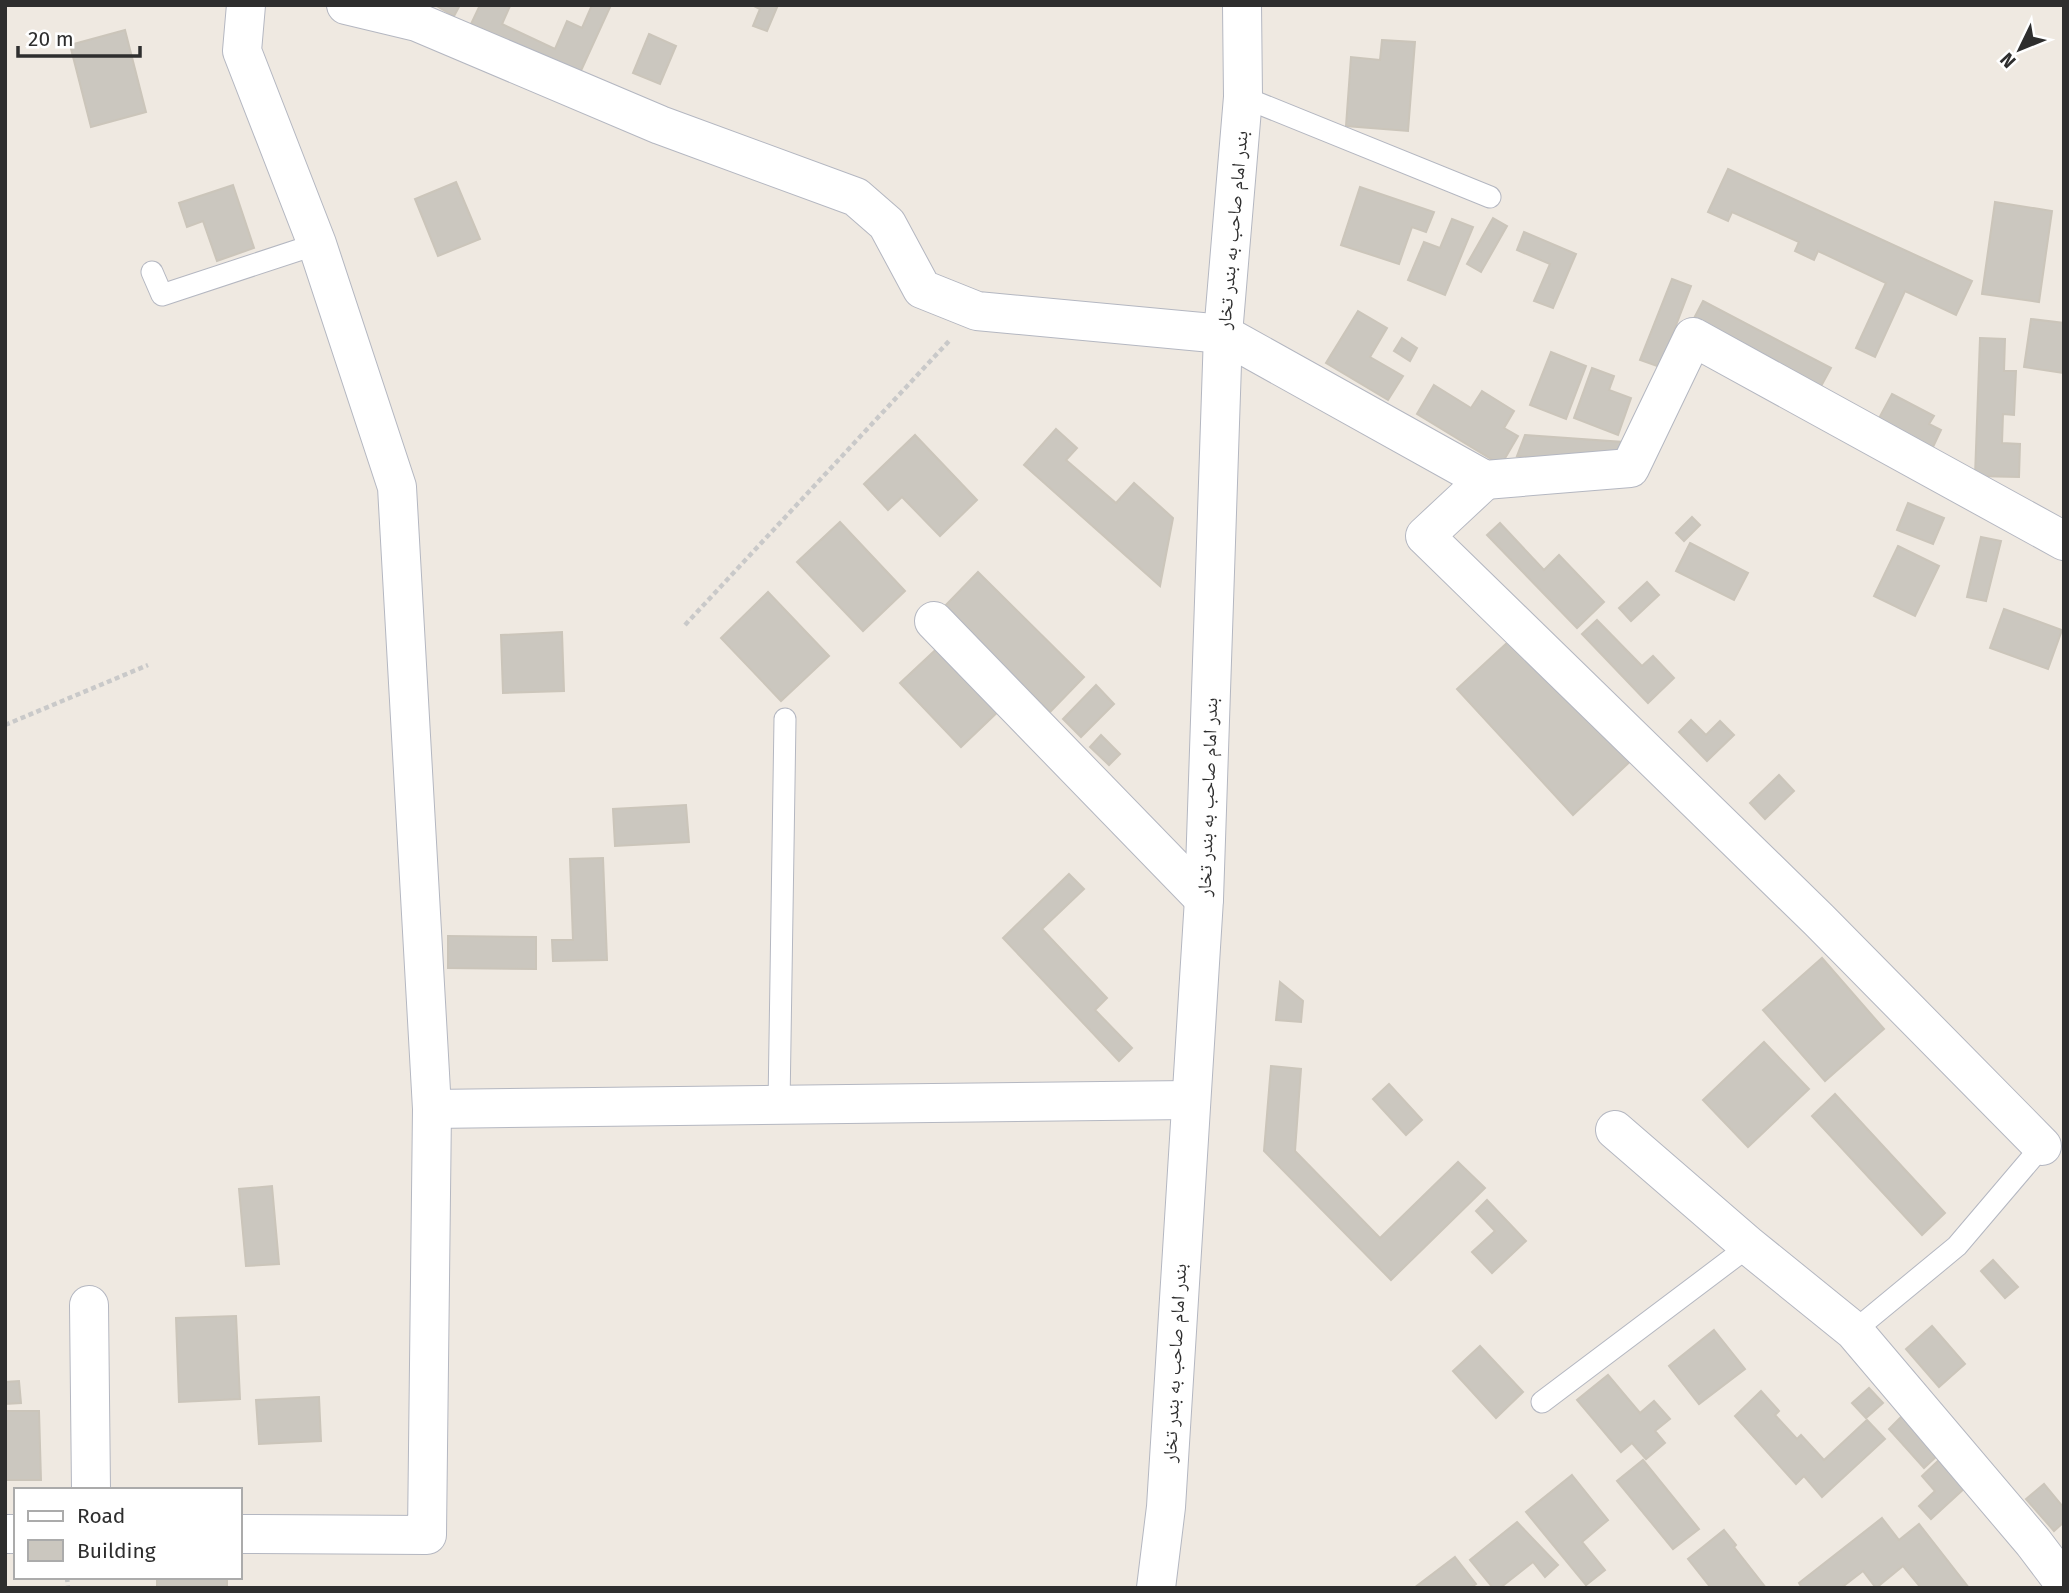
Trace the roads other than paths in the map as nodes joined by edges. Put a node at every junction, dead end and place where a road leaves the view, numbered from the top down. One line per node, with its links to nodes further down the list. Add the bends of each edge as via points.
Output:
1 (246, 5): 6 (street, via 242,51)
2 (346, 5): 8 (street, via 417,22 660,125 856,197 887,224 922,289 977,311)
3 (1242, 5): 4 (street, بندر امام صاحب به بندر تخار)
4 (1243, 97): 5 (lane); 8 (street, بندر امام صاحب به بندر تخار)
5 (1490, 197)
6 (317, 244): 7 (lane, via 162,295); 16 (street, via 397,487)
7 (152, 272)
8 (1223, 334): 9 (street); 13 (street, بندر امام صاحب به بندر تخار)
9 (1485, 480): 10 (street, via 1630,468 1693,337); 18 (street, via 1425,536 1819,920)
10 (2064, 541)
11 (934, 621): 13 (street)
12 (785, 719): 15 (lane)
13 (1204, 899): 14 (street, بندر امام صاحب به بندر تخار)
14 (1189, 1100): 15 (street); 26 (street, بندر امام صاحب به بندر تخار, via 1166,1507)
15 (779, 1105): 16 (street)
16 (432, 1109): 24 (street, via 427,1535)
17 (1615, 1130): 19 (street)
18 (2042, 1146): 21 (lane, via 1957,1246)
19 (1749, 1246): 21 (street); 22 (lane)
20 (89, 1305): 23 (street)
21 (1854, 1331): 25 (street)
22 (1542, 1402)
23 (91, 1488)
24 (242, 1534)
25 (2064, 1583)
26 (1156, 1588)

